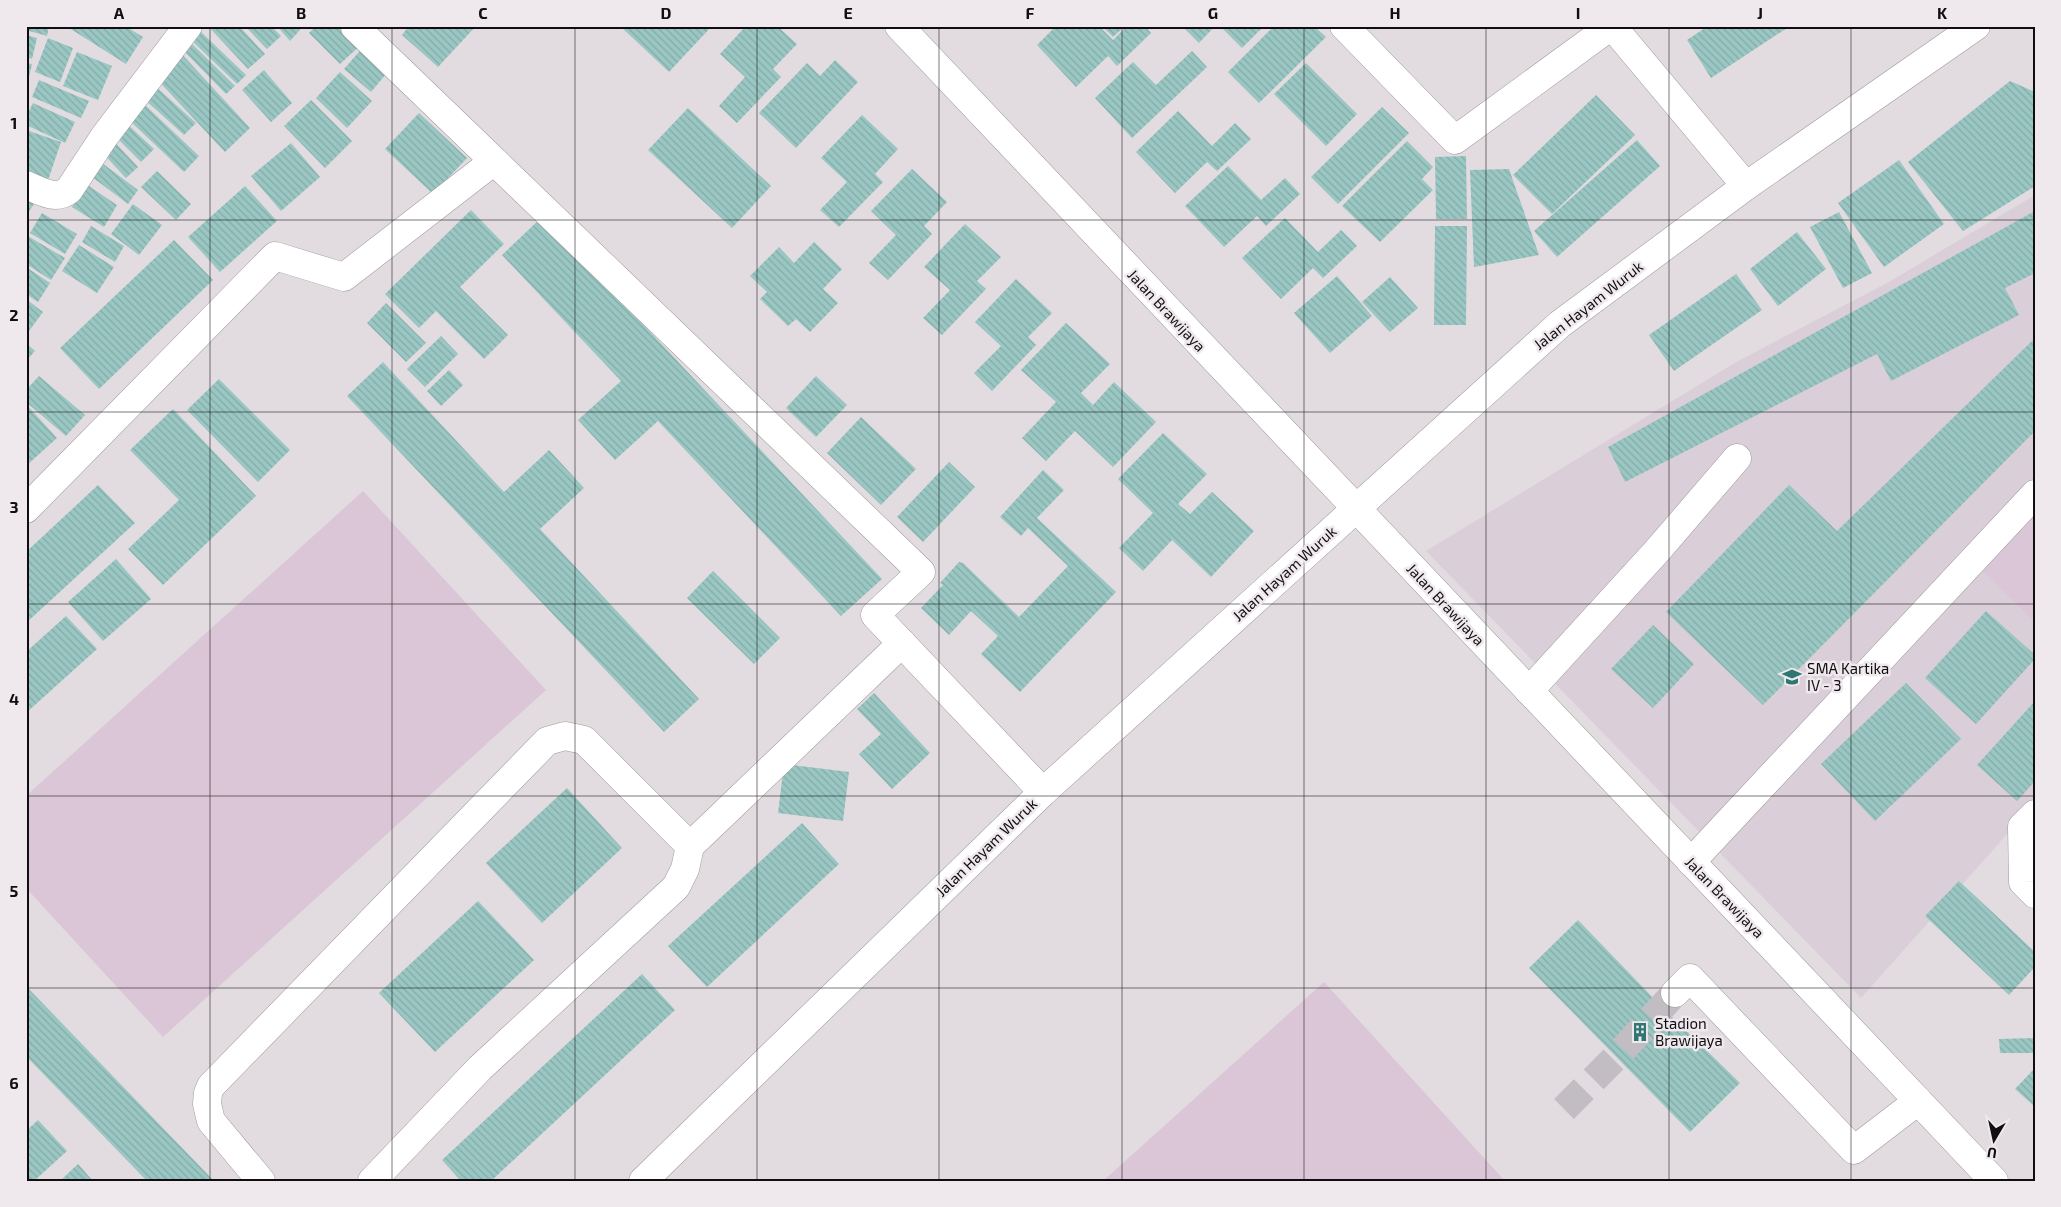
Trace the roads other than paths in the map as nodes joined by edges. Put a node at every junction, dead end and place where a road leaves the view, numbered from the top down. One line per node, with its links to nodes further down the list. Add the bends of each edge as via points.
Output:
1 (188, 26): 8 (street, via 104,137 69,190 56,196)
2 (899, 26): 12 (street, Jalan Brawijaya)
3 (1344, 26): 4 (street, via 1455,140)
4 (1611, 26): 9 (street)
5 (1976, 26): 9 (street, Jalan Hayam Wuruk)
6 (354, 27): 7 (street)
7 (494, 161): 13 (street, via 344,277 275,256); 14 (street, via 921,572 875,615)
8 (26, 185)
9 (1746, 186): 12 (street, Jalan Hayam Wuruk, via 1560,324)
10 (1737, 458): 15 (street, via 1657,551)
11 (2035, 494): 19 (street)
12 (1355, 508): 15 (street, Jalan Brawijaya); 16 (street, Jalan Hayam Wuruk)
13 (26, 509)
14 (902, 642): 16 (street); 18 (street)
15 (1529, 690): 19 (street, Jalan Brawijaya)
16 (1043, 792): 25 (street, Jalan Hayam Wuruk)
17 (2035, 814): 20 (street, via 2022,827 2023,882)
18 (690, 846): 23 (street, via 584,740 565,736 547,741 212,1086 207,1104 211,1121); 24 (street, via 685,869 676,887 480,1068)
19 (1691, 862): 22 (street, Jalan Brawijaya)
20 (2035, 894)
21 (1675, 993): 22 (street, via 1690,978 1854,1150)
22 (1918, 1101): 26 (street, Jalan Brawijaya)
23 (261, 1181)
24 (372, 1181)
25 (644, 1181)
26 (1994, 1181)

